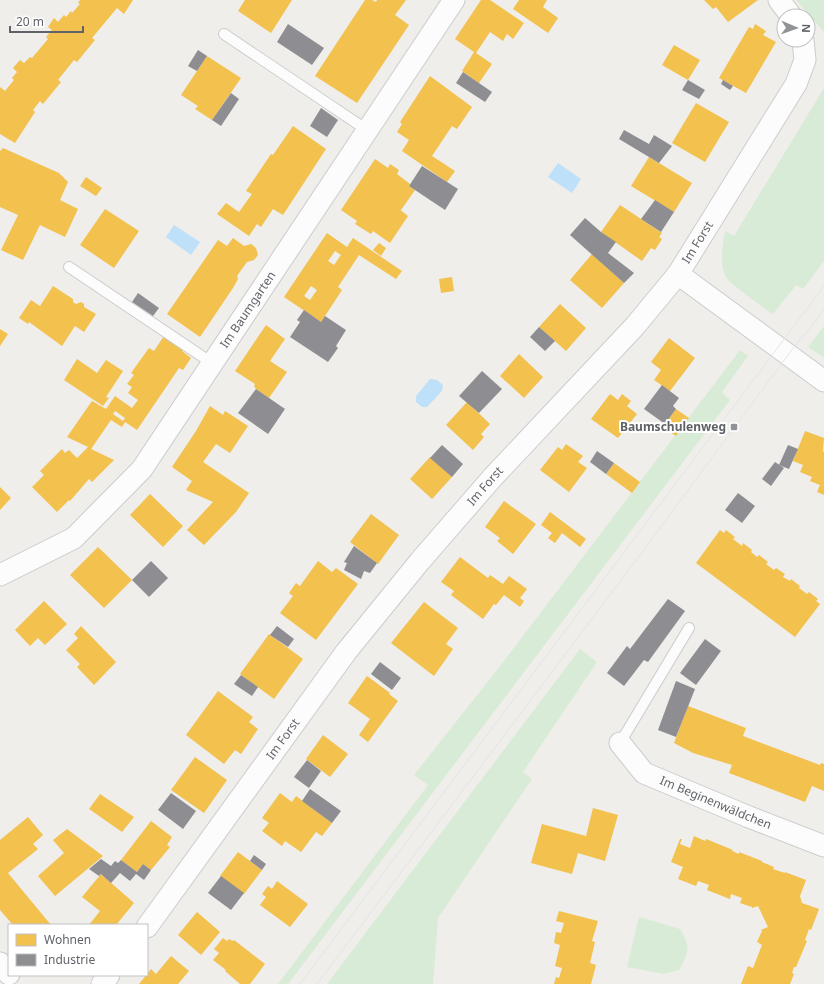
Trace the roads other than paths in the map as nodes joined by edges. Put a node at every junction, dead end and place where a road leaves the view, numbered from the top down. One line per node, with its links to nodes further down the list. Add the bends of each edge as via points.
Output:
1 (454, 0): 4 (street, Im Baumgarten)
2 (224, 34): 4 (lane)
3 (804, 48): 6 (street, Im Forst, via 805,60 796,84)
4 (367, 130): 7 (street, Im Baumgarten)
5 (69, 267): 7 (lane)
6 (678, 274): 8 (street); 13 (street, Im Forst, via 635,326 493,477 420,561 346,652)
7 (212, 363): 9 (street, Im Baumgarten, via 142,469 74,538)
8 (824, 381)
9 (0, 575)
10 (689, 628): 11 (lane)
11 (620, 743): 12 (street, Im Beginenwäldchen, via 644,773)
12 (824, 846)
13 (148, 926)
14 (0, 963): 15 (street)
15 (8, 972)
16 (12, 976): 18 (street)
17 (108, 976): 19 (street)
18 (18, 984)
19 (102, 984)

